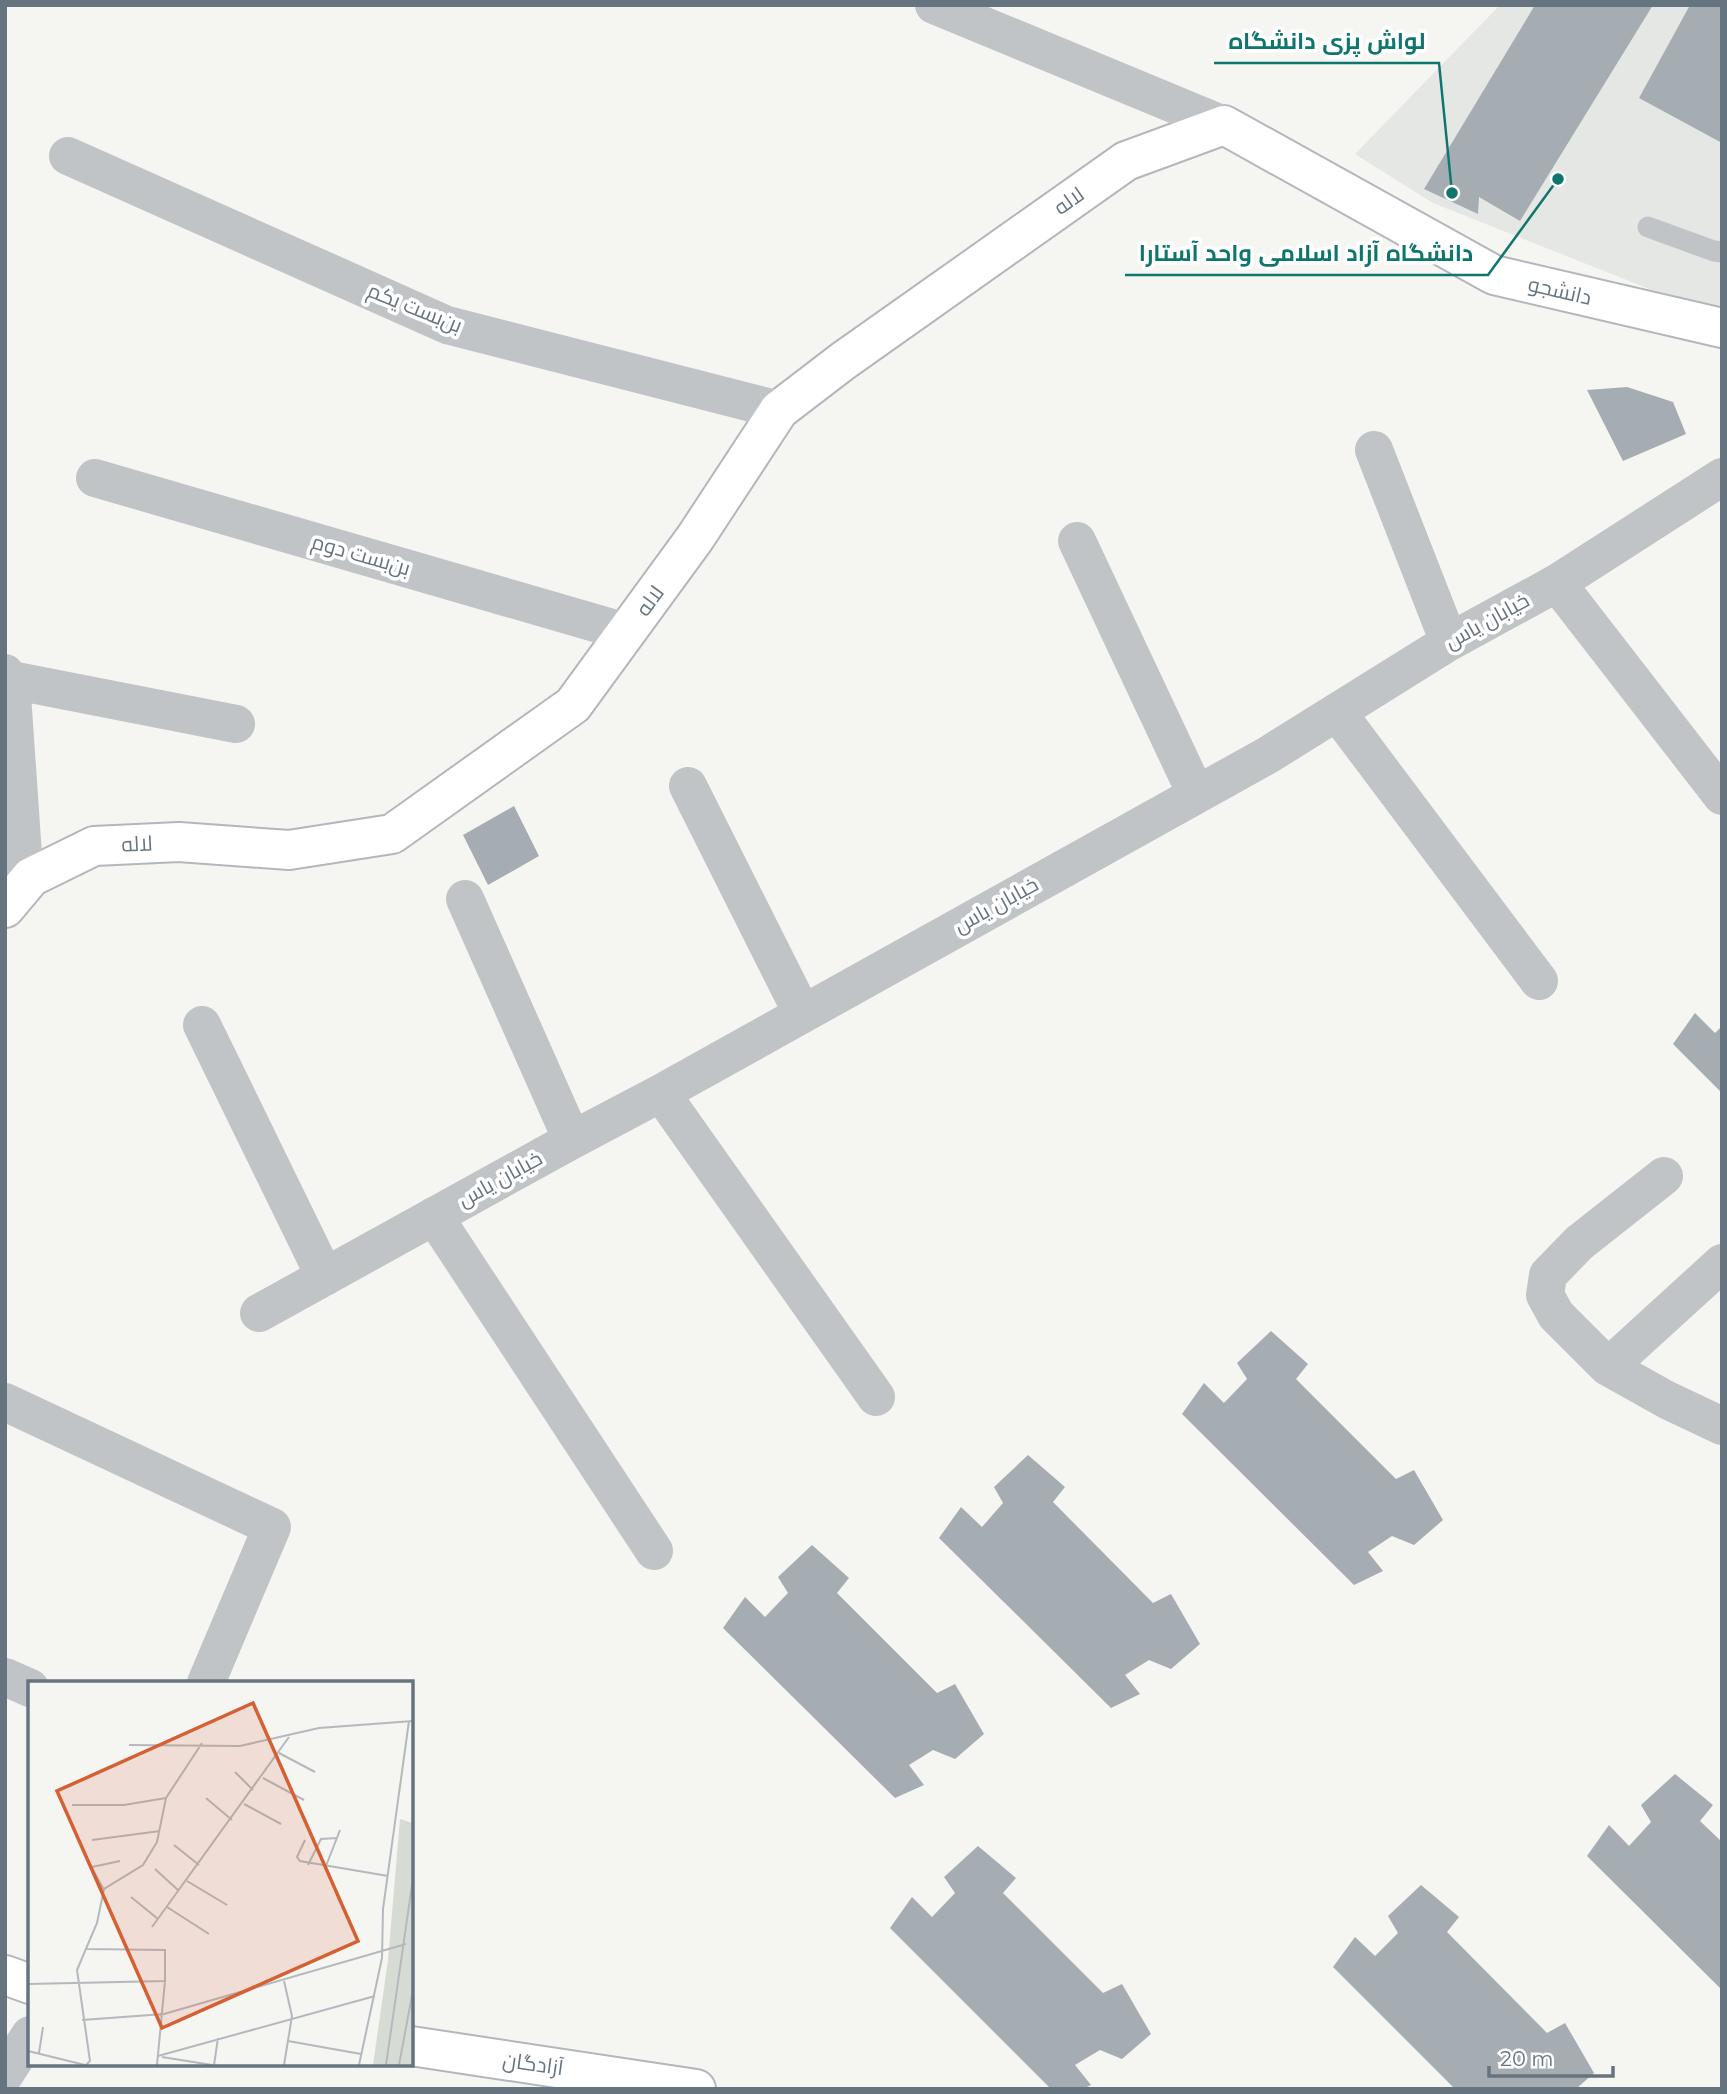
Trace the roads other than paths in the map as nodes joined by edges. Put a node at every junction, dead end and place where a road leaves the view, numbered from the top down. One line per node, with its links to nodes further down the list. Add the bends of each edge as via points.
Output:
1 (934, 5): 2 (street)
2 (1224, 125): 6 (street, دانشجو, via 1494,275); 7 (street, لاله, via 1126,161)
3 (68, 156): 7 (street, بن‌بست یکم, via 447,325)
4 (1648, 227): 5 (lane)
5 (1722, 252)
6 (1722, 328)
7 (779, 410): 13 (street, لاله)
8 (1374, 450): 14 (street)
9 (1722, 477): 12 (street, خیابان یاس)
10 (95, 478): 13 (street, بن‌بست دوم)
11 (1077, 541): 19 (street)
12 (1557, 583): 14 (street, خیابان یاس); 20 (street)
13 (626, 632): 21 (street, لاله, via 573,705 392,834 289,850 179,842 94,846 31,877)
14 (1449, 642): 16 (street, خیابان یاس)
15 (8, 677): 17 (street); 21 (street)
16 (1337, 712): 19 (street, خیابان یاس); 23 (street)
17 (236, 724)
18 (688, 786): 24 (street)
19 (1196, 794): 24 (street, خیابان یاس)
20 (1722, 796)
21 (15, 896)
22 (465, 900): 27 (street)
23 (1539, 981)
24 (802, 1013): 26 (street, خیابان یاس)
25 (202, 1025): 31 (street)
26 (661, 1093): 27 (street, خیابان یاس); 34 (street)
27 (572, 1140): 29 (street, خیابان یاس)
28 (1664, 1177): 33 (street, via 1579,1242 1548,1275 1545,1295 1556,1315)
29 (434, 1216): 31 (street, خیابان یاس); 37 (street)
30 (1722, 1263): 33 (street)
31 (325, 1277): 32 (street, خیابان یاس)
32 (259, 1313)
33 (1608, 1367): 36 (street)
34 (876, 1397)
35 (5, 1402): 39 (street, via 272,1527)
36 (1722, 1426)
37 (654, 1551)
38 (5, 1677): 40 (street)
39 (207, 1681)
40 (28, 1687)
41 (5, 1975): 42 (street)
42 (28, 1983)
43 (28, 2038): 45 (street)
44 (413, 2046): 46 (street, آزادگان)
45 (5, 2074)
46 (696, 2089)

